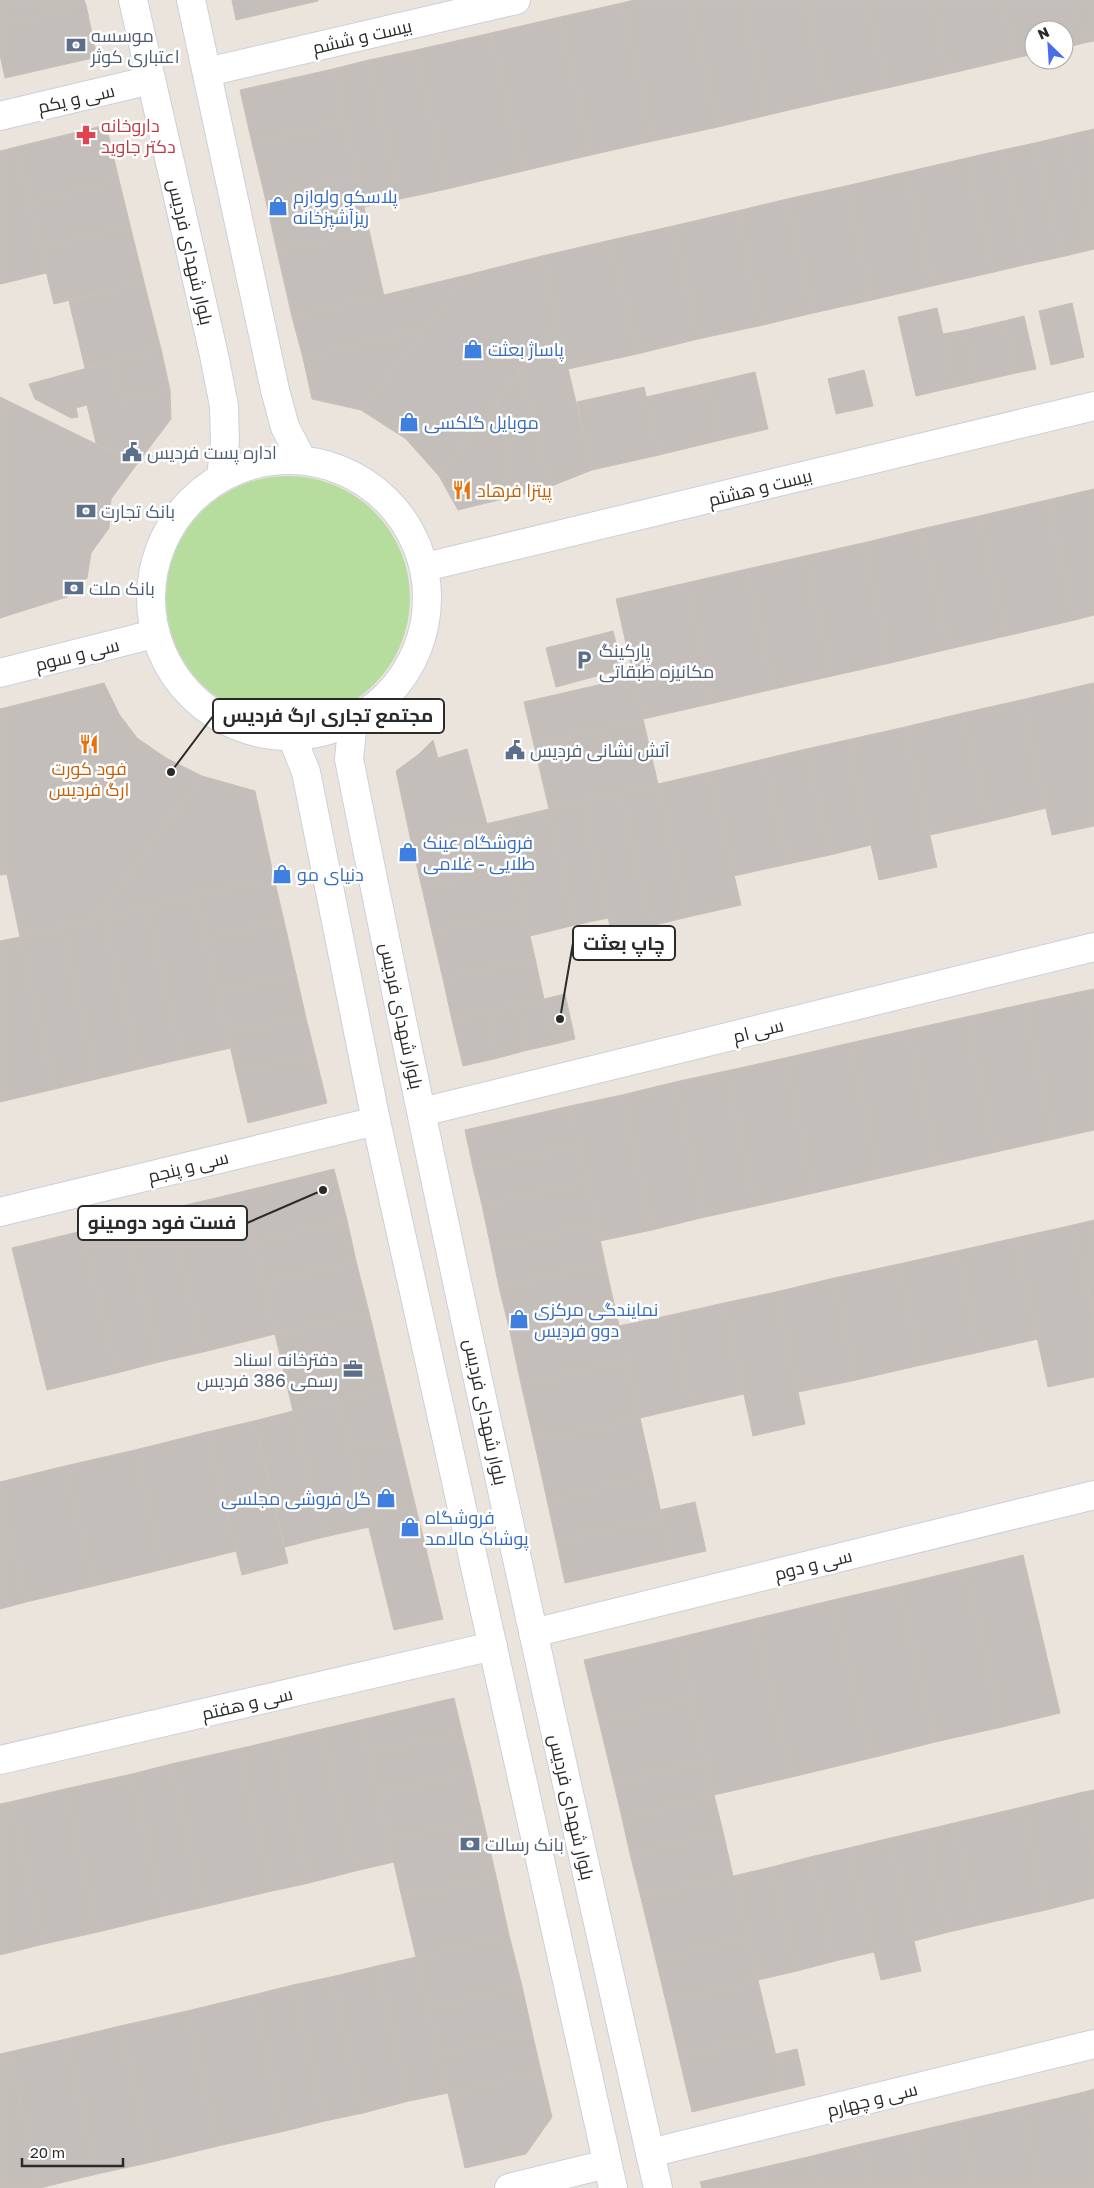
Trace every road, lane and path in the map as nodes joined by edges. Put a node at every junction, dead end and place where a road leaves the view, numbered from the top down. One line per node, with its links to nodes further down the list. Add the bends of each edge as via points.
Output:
1 (134, 0): 5 (main road, بلوار شهدای فردیس)
2 (191, 0): 4 (main road)
3 (516, 0): 4 (main road, بیست و ششم)
4 (207, 72): 8 (main road, via 275,390 285,428)
5 (151, 80): 6 (main road, سی و یکم); 9 (main road, بلوار شهدای فردیس, via 222,398 226,442)
6 (0, 116)
7 (1094, 406): 10 (main road, بیست و هشتم)
8 (302, 460): 9 (main road, via 274,460 247,466); 10 (main road, via 342,470 378,491 406,523)
9 (222, 477): 11 (main road, via 192,499 169,528 155,562 150,598)
10 (425, 567): 13 (main road, via 428,608 416,653 391,692)
11 (154, 634): 12 (main road, سی و سوم); 14 (main road, via 174,676 206,710 247,730)
12 (0, 673)
13 (354, 721): 14 (main road, via 324,733); 16 (main road, بلوار شهدای فردیس, via 349,759)
14 (292, 737): 17 (main road, via 306,772)
15 (1094, 947): 16 (main road, سی ام)
16 (422, 1112): 20 (main road, بلوار شهدای فردیس)
17 (376, 1121): 18 (main road, سی و پنجم); 21 (main road)
18 (0, 1212)
19 (1094, 1496): 20 (main road, سی و دوم)
20 (533, 1633): 24 (main road, بلوار شهدای فردیس)
21 (493, 1646): 22 (main road, سی و هفتم); 25 (main road)
22 (0, 1760)
23 (1094, 2044): 24 (main road, سی و چهارم)
24 (650, 2153): 27 (main road, بلوار شهدای فردیس)
25 (610, 2176): 26 (main road)
26 (509, 2188)
27 (658, 2188)

